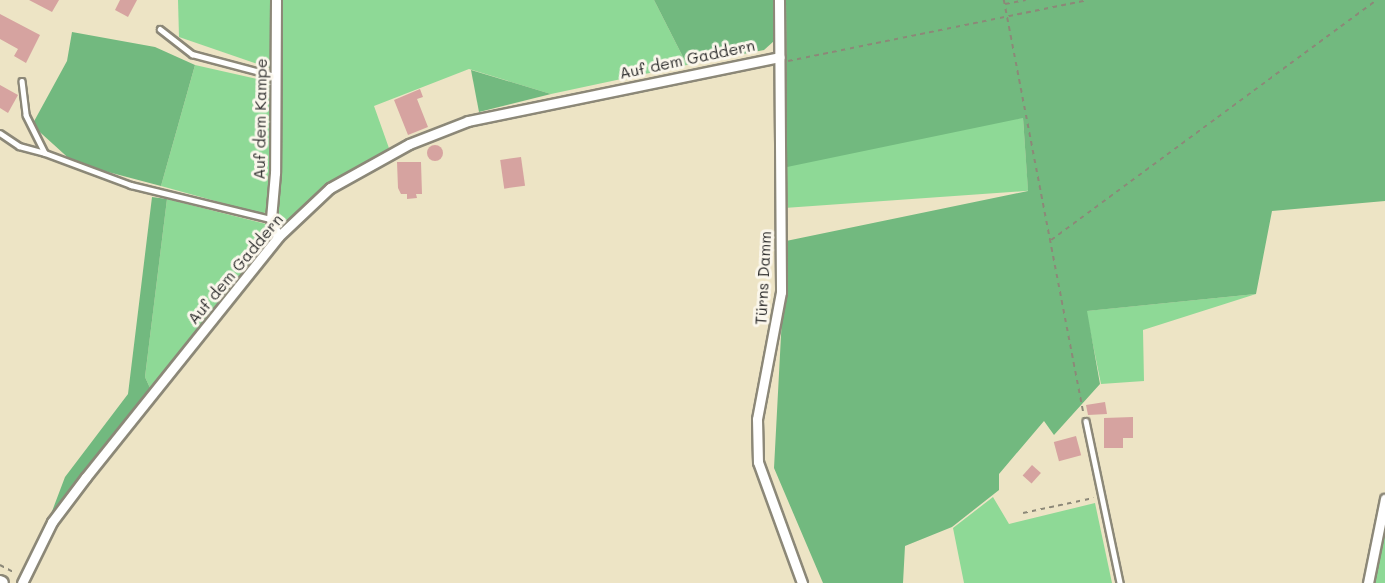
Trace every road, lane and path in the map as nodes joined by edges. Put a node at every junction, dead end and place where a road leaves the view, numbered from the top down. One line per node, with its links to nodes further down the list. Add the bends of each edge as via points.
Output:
1 (276, 0): 11 (street, Auf dem Kampe)
2 (779, 0): 10 (street, Türns Damm)
3 (1004, 0): 7 (path)
4 (1026, 0): 7 (path)
5 (1087, 0): 8 (path)
6 (1376, 0): 17 (path)
7 (1004, 4): 8 (path)
8 (1005, 18): 10 (path); 17 (path)
9 (160, 29): 11 (lane, via 192,54)
10 (780, 59): 16 (street, Auf dem Gaddern, via 468,121 409,144 330,188); 24 (street, Türns Damm, via 781,292 757,419 758,462)
11 (277, 77): 15 (street, Auf dem Kampe)
12 (22, 81): 14 (lane, via 26,116)
13 (0, 134): 14 (lane, via 19,146)
14 (45, 153): 15 (lane, via 131,185)
15 (271, 219): 16 (street, Auf dem Kampe)
16 (278, 237): 23 (street, Auf dem Gaddern, via 52,522)
17 (1051, 240): 18 (path)
18 (1086, 421): 19 (lane)
19 (1101, 496): 21 (path); 25 (lane)
20 (1385, 499): 26 (street)
21 (1023, 513)
22 (0, 565): 23 (path)
23 (24, 581)
24 (802, 583)
25 (1120, 583)
26 (1368, 583)

